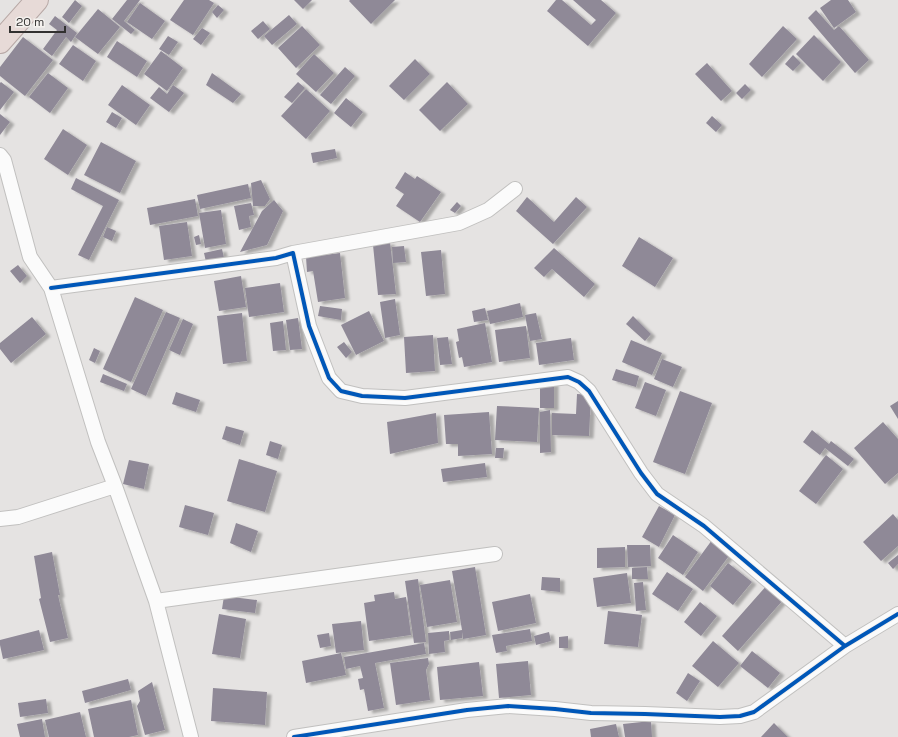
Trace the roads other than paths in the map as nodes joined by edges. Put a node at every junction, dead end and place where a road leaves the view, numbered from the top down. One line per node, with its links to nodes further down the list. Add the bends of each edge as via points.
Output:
1 (37, 0): 2 (highway)
2 (0, 42)
3 (0, 155): 6 (street, via 4,160 30,257)
4 (515, 189): 5 (street, via 488,210 459,223)
5 (293, 253): 6 (street, via 276,258); 12 (street, via 309,326 329,378 341,391 362,396 405,398 568,377 579,382 589,390 657,494 704,526)
6 (51, 288): 7 (street, via 98,442)
7 (115, 486): 8 (street, via 18,517); 10 (street)
8 (0, 518)
9 (494, 554): 10 (street)
10 (156, 601): 13 (street)
11 (898, 614): 12 (street)
12 (845, 646): 14 (street, via 754,712 740,716 591,713 508,706)
13 (191, 737)
14 (294, 737)

